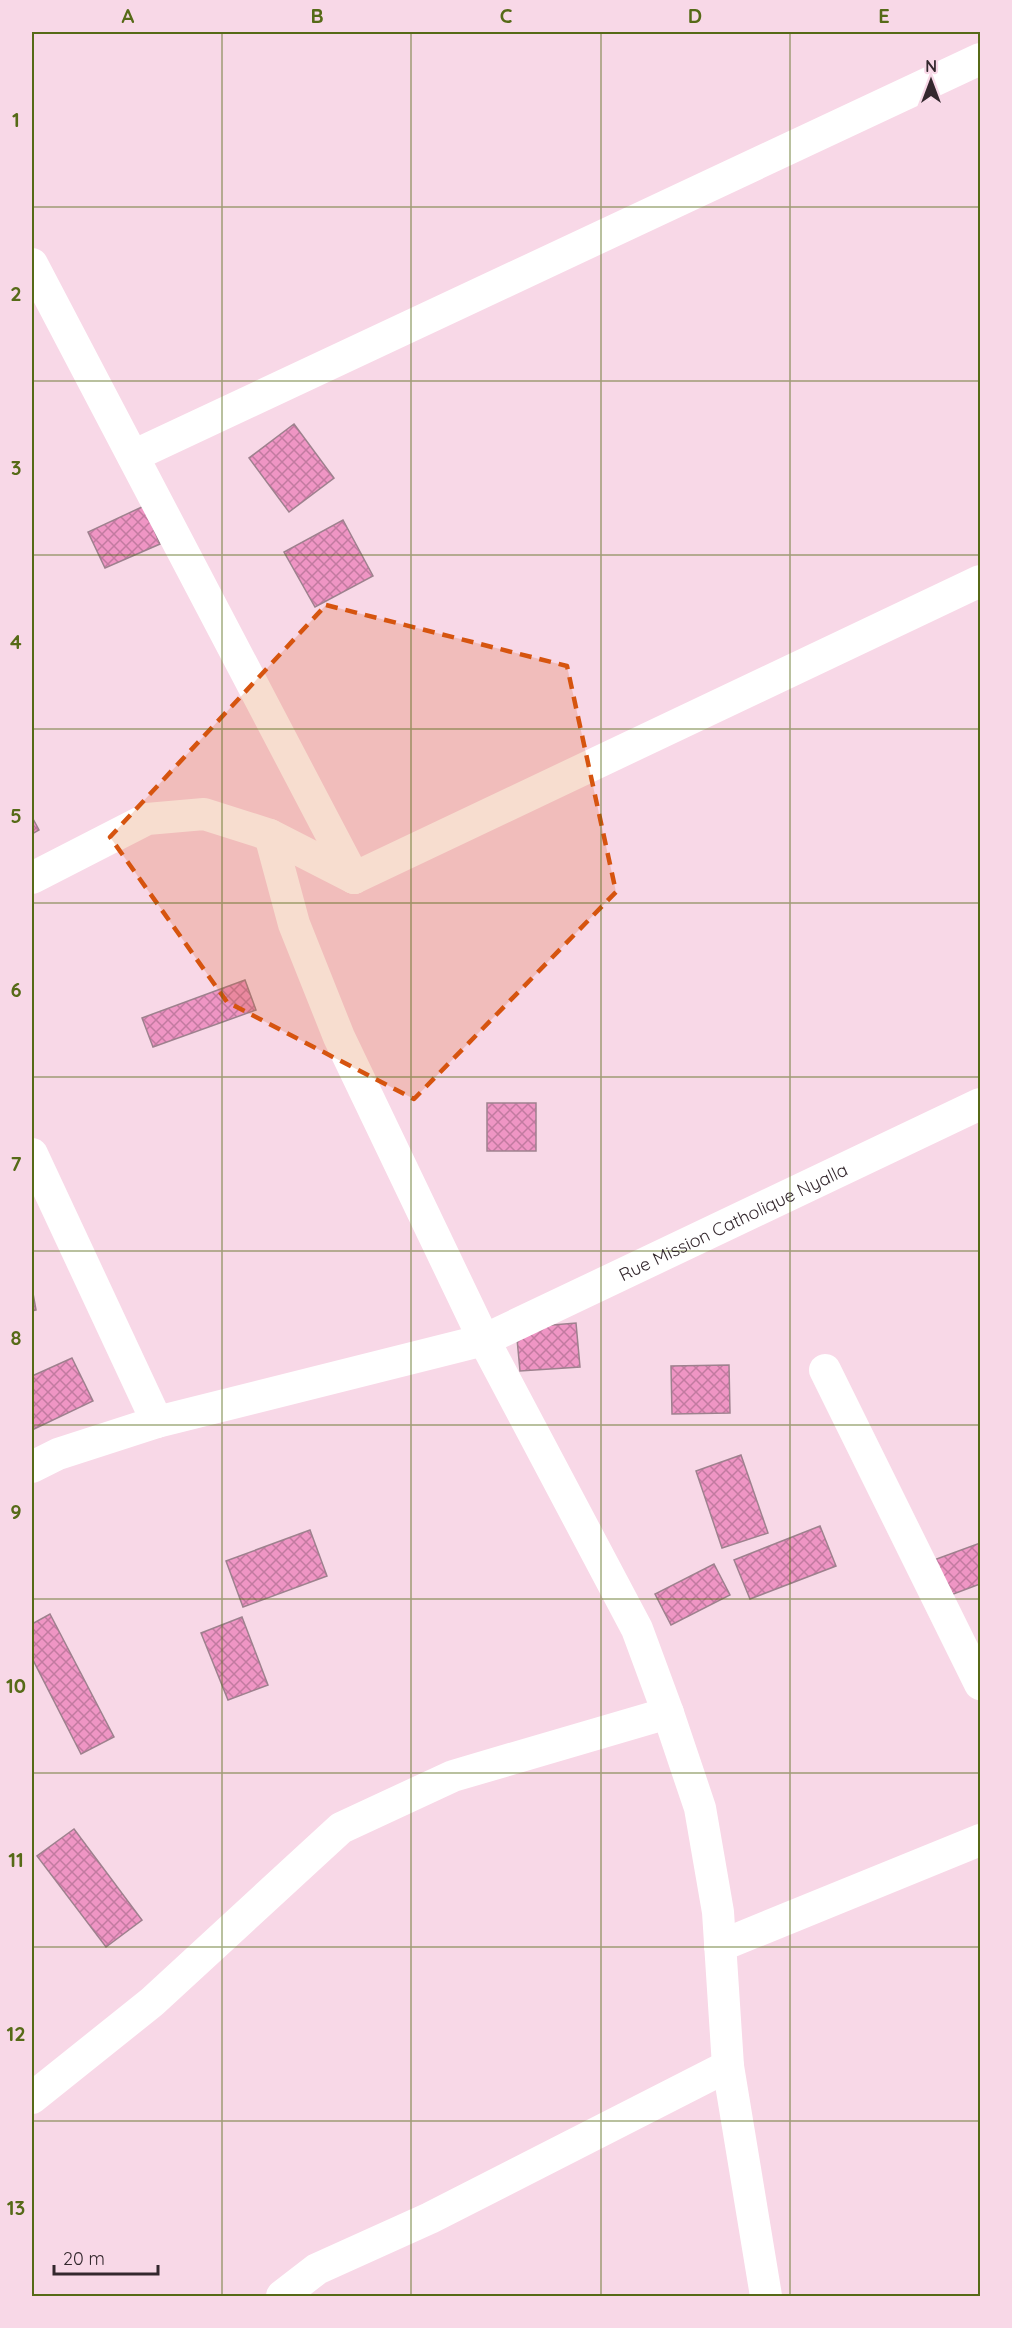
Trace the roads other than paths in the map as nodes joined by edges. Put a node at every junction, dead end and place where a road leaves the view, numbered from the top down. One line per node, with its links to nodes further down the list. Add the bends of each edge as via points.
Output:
1 (981, 59): 3 (street)
2 (32, 264): 3 (street)
3 (133, 456): 7 (street)
4 (981, 581): 7 (street)
5 (270, 835): 6 (street, via 204,814 147,819); 7 (street); 10 (street, via 294,924 339,1036)
6 (32, 878)
7 (354, 878)
8 (981, 1104): 10 (street, Rue Mission Catholique Nyalla)
9 (32, 1154): 12 (street)
10 (484, 1340): 12 (street, Rue Mission Catholique Nyalla); 15 (street, via 637,1629)
11 (825, 1370): 14 (street)
12 (157, 1422): 13 (street, Rue Mission Catholique Nyalla, via 58,1454)
13 (32, 1467)
14 (981, 1684)
15 (668, 1713): 17 (street, via 700,1808); 19 (street, via 453,1776 341,1828 152,2002)
16 (981, 1840): 17 (street)
17 (720, 1946): 18 (street)
18 (728, 2066): 20 (street, via 430,2218 317,2269); 21 (street)
19 (32, 2098)
20 (282, 2296)
21 (766, 2296)

